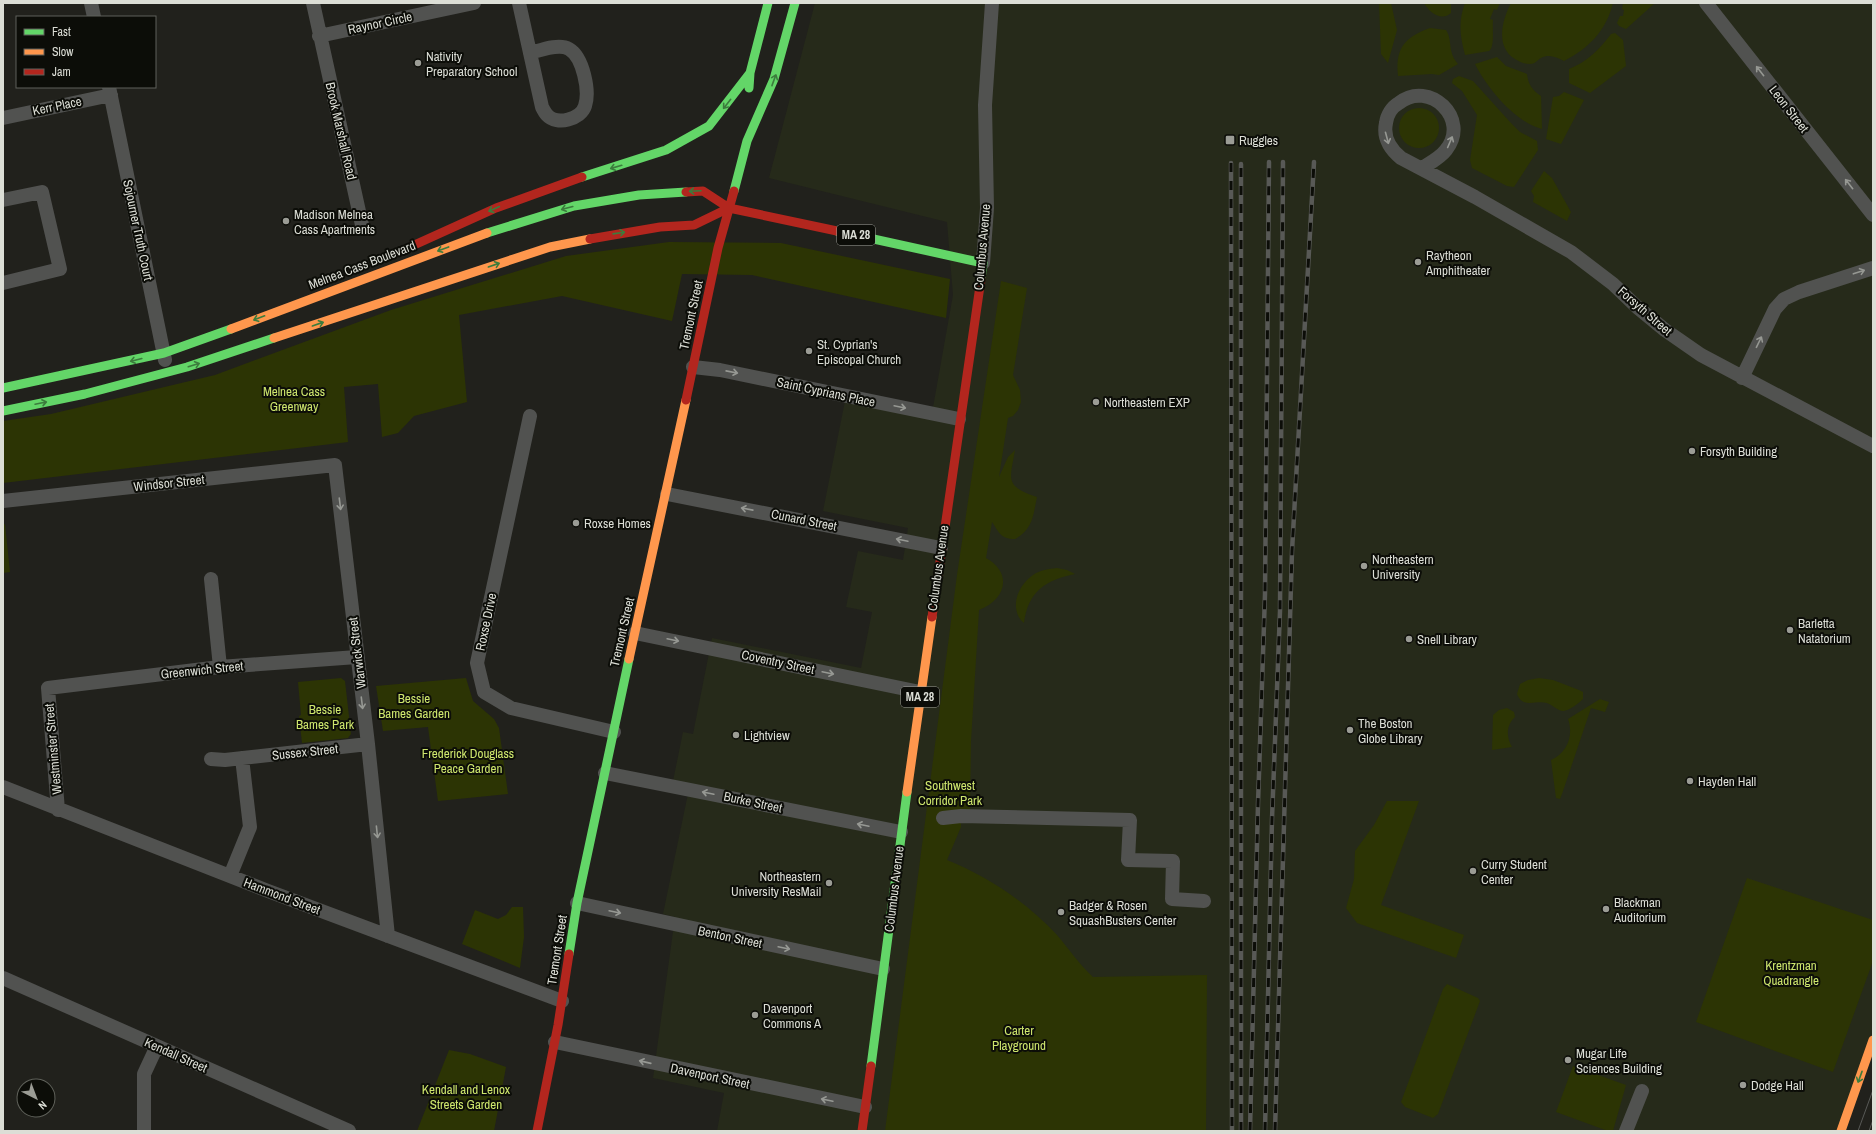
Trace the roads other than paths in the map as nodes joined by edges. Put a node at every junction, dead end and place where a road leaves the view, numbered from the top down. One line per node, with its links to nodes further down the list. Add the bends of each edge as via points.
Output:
1 (91, 3): 9 (street)
2 (313, 3): 10 (street)
3 (474, 3): 10 (street, Raynor Circle)
4 (519, 3): 11 (street)
5 (768, 3): 12 (main road)
6 (795, 3): 17 (main road, Tremont Street, one-way to 6, via 774,79)
7 (992, 3): 24 (street, Columbus Avenue, via 984,105 987,208)
8 (1706, 3): 21 (street, Leon Street, one-way to 8)
9 (94, 16)
10 (319, 36): 22 (street, Brook Marshall Road)
11 (530, 53): 11 (street, via 542,107 547,116 556,120 569,120 579,115 585,107 587,96 581,62 576,55 568,48 558,47)
12 (750, 73): 14 (main road); 23 (main road, one-way to 23, via 709,126 666,150 532,194)
13 (110, 91): 15 (street, Kerr Place); 29 (street, Sojourner Truth Court)
14 (749, 96)
15 (3, 118)
16 (748, 118): 17 (main road, Tremont Street)
17 (746, 141): 20 (main road, Tremont Street)
18 (1422, 168): 18 (street, Forsyth Street, one-way to 18, via 1447,149 1453,136 1453,128 1449,113 1440,102 1428,96 1414,95 1402,100 1390,112 1386,121 1386,136 1400,158); 32 (street, Forsyth Street, via 1571,252 1613,284 1665,330 1701,355)
19 (3, 200): 27 (street, via 42,192 60,269)
20 (729, 208): 24 (main road, Melnea Cass Boulevard / MA 28); 28 (main road, Melnea Cass Boulevard, one-way to 28, via 704,191 639,195 574,206 479,236); 30 (main road, Tremont Street); 31 (main road, one-way to 20, via 259,345 550,247 607,235 694,225)
21 (1873, 215)
22 (362, 225)
23 (402, 250)
24 (983, 263): 36 (main road, Columbus Avenue / MA 28)
25 (1873, 268): 32 (street, one-way to 25, via 1775,310 1784,299)
26 (340, 278): 28 (main road)
27 (3, 283)
28 (296, 304): 29 (main road, Melnea Cass Boulevard, one-way to 29)
29 (164, 353): 31 (street, Sojourner Truth Court); 33 (main road, Melnea Cass Boulevard, one-way to 33)
30 (693, 366): 36 (street, Saint Cyprians Place, one-way to 36); 39 (main road, Tremont Street)
31 (168, 372): 34 (main road, one-way to 31, via 85,394)
32 (1742, 378): 37 (street, Forsyth Street)
33 (3, 388)
34 (3, 411)
35 (530, 416): 48 (street, Roxse Drive, via 477,663 484,692 511,708)
36 (959, 419): 41 (main road, Columbus Avenue / MA 28)
37 (1873, 446)
38 (335, 465): 40 (street, Windsor Street); 44 (street, Warwick Street, one-way to 44)
39 (667, 494): 41 (street, Cunard Street, one-way to 39); 43 (main road, Tremont Street)
40 (3, 501)
41 (941, 548): 47 (main road, Columbus Avenue / MA 28)
42 (211, 579): 45 (street)
43 (635, 633): 47 (street, Coventry Street, one-way to 47); 48 (main road, Tremont Street)
44 (357, 657): 45 (street, Greenwich Street); 49 (street, Warwick Street, one-way to 49)
45 (220, 667): 46 (street, Greenwich Street)
46 (48, 688): 54 (street, Westminster Street)
47 (920, 692): 56 (main road, Columbus Avenue / MA 28)
48 (614, 732): 52 (main road, Tremont Street)
49 (368, 744): 50 (street, Sussex Street); 60 (street, Warwick Street, one-way to 60)
50 (242, 758): 51 (street, Sussex Street); 57 (street, via 250,827)
51 (211, 759)
52 (605, 773): 56 (street, Burke Street, one-way to 52); 59 (main road, Tremont Street)
53 (3, 787): 54 (street, Hammond Street)
54 (58, 810): 57 (street, Hammond Street)
55 (943, 818): 58 (street, via 961,816 1130,820 1128,860 1173,861 1172,899)
56 (901, 832): 61 (main road, Columbus Avenue / MA 28)
57 (230, 876): 60 (street, Hammond Street)
58 (1204, 901)
59 (577, 903): 61 (street, Benton Street, one-way to 61); 63 (main road, Tremont Street)
60 (388, 936): 63 (street, Hammond Street)
61 (883, 969): 68 (main road, Columbus Avenue / MA 28)
62 (3, 978): 66 (street, Kendall Street)
63 (562, 1001): 65 (main road, Tremont Street)
64 (1873, 1040): 75 (main road, one-way to 75)
65 (555, 1042): 68 (street, Davenport Street, one-way to 65); 72 (main road, Tremont Street)
66 (157, 1046): 69 (street, Kendall Street); 70 (street, via 144,1074)
67 (1642, 1090): 74 (street)
68 (865, 1107): 73 (main road, Columbus Avenue / MA 28)
69 (321, 1125): 71 (street, Kendall Street)
70 (144, 1131)
71 (349, 1131)
72 (537, 1131)
73 (862, 1131)
74 (1626, 1131)
75 (1841, 1131)

